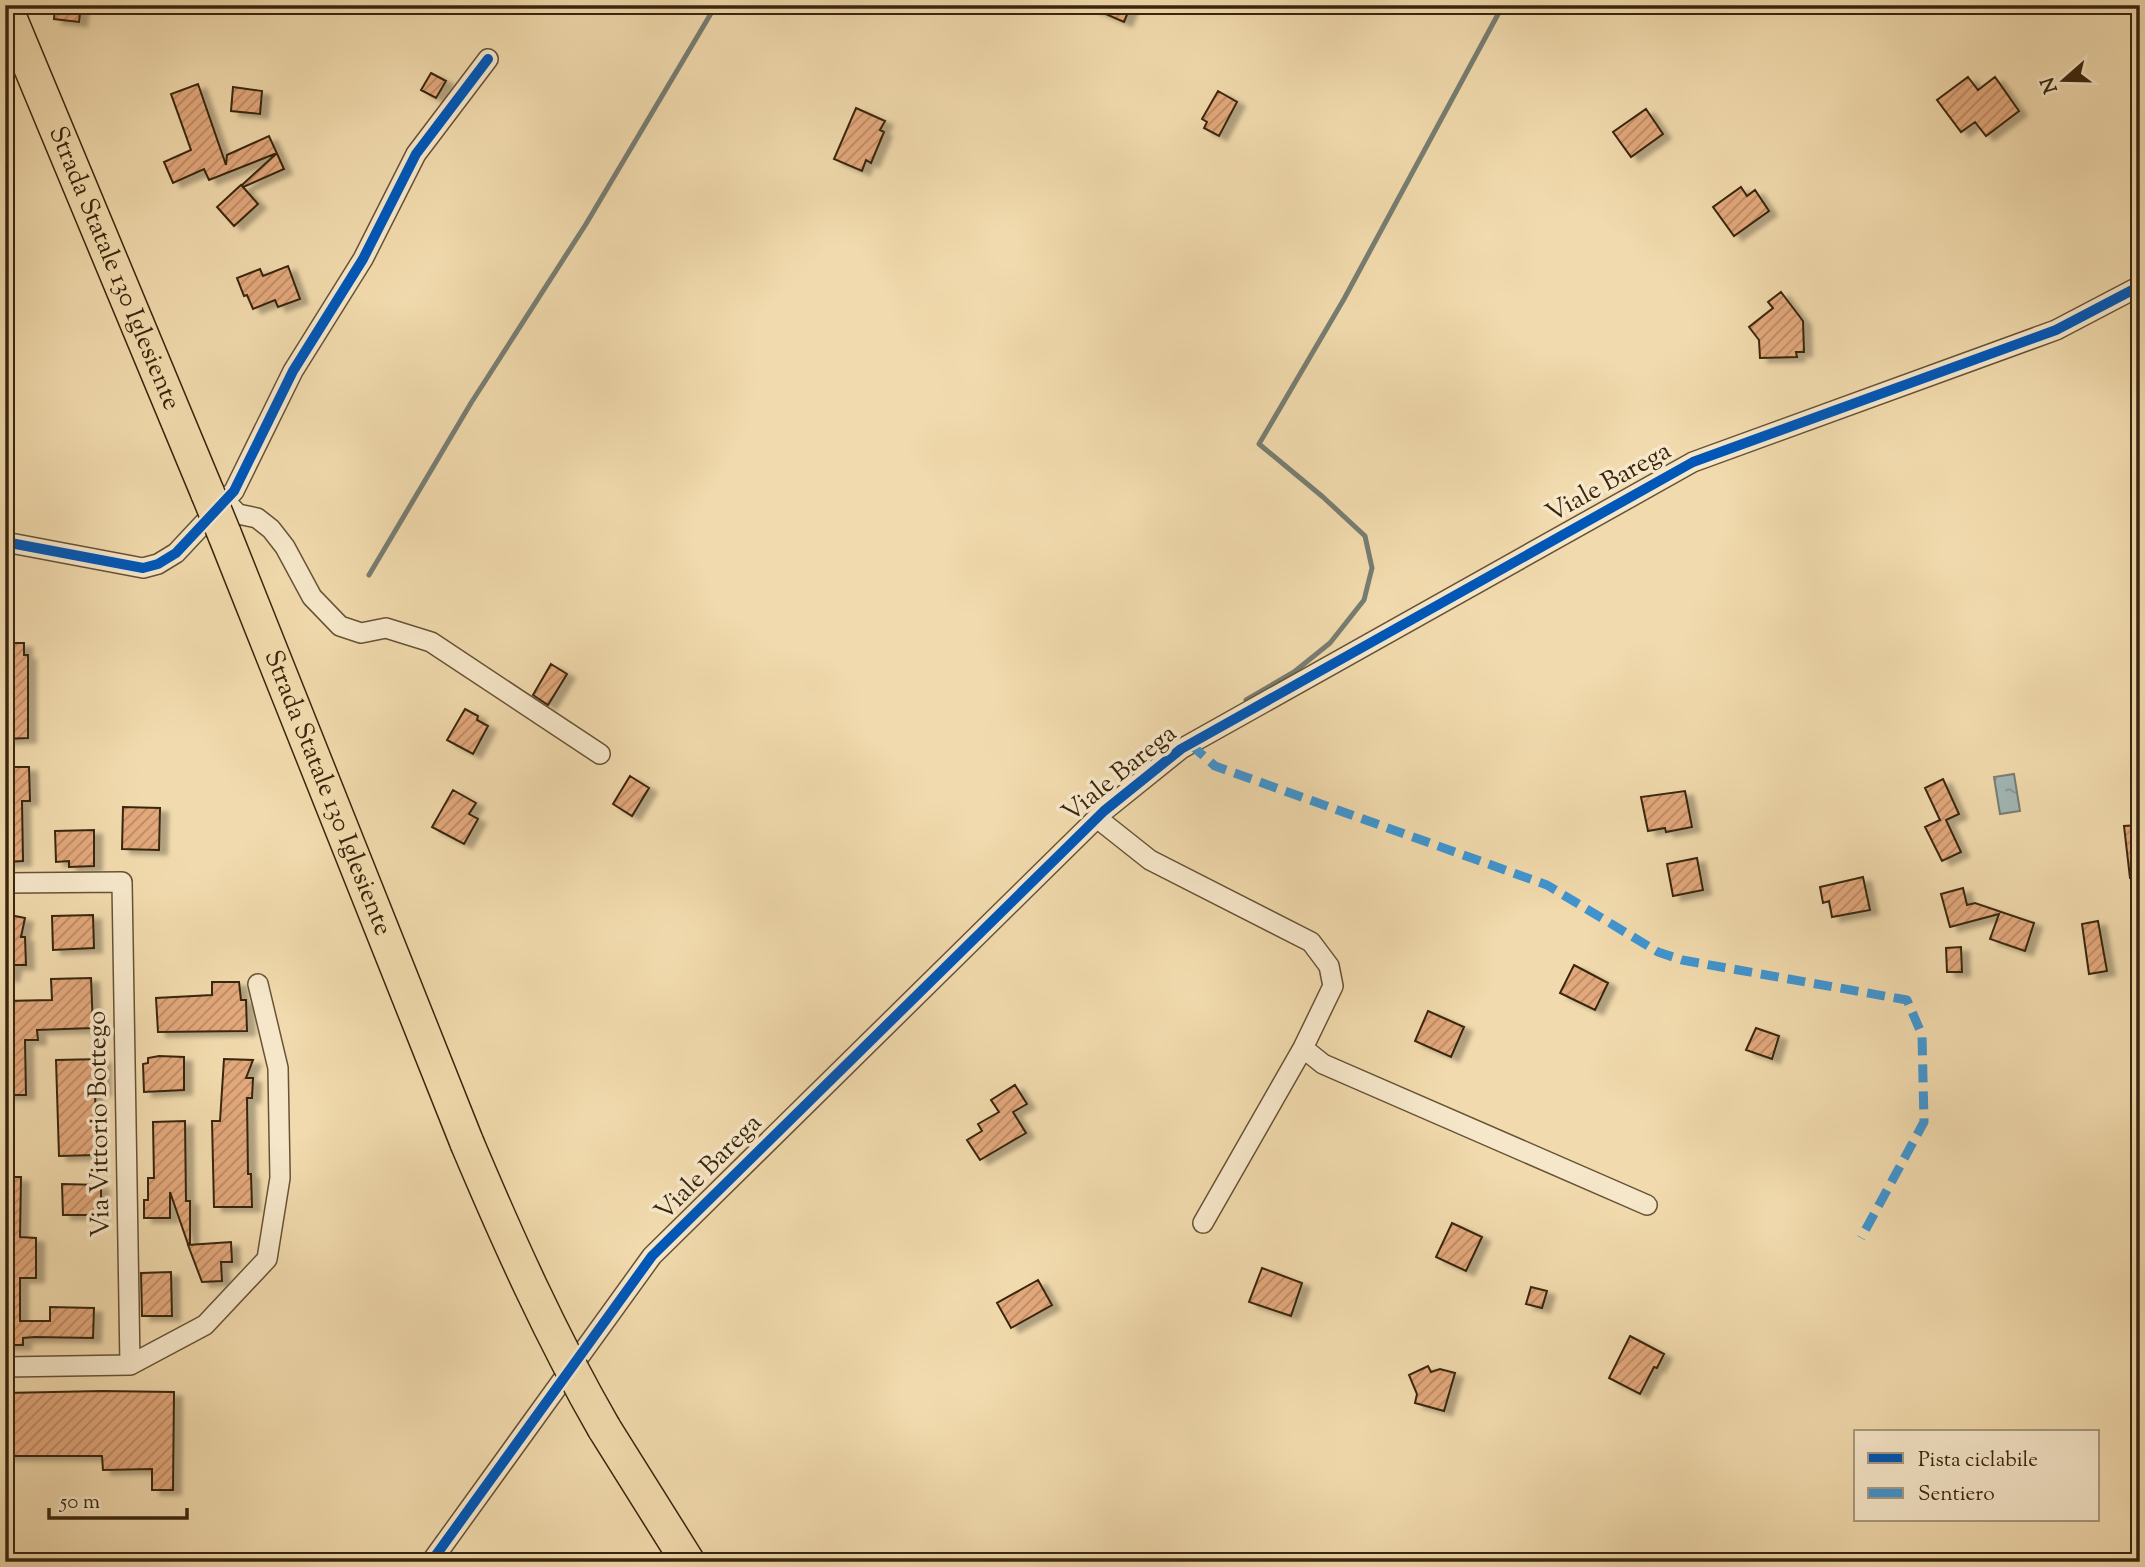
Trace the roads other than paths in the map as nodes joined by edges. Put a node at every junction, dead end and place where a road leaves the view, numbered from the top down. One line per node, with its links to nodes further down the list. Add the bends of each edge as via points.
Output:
1 (5, 6): 4 (highway, Strada Statale 130 Iglesiente)
2 (488, 59): 4 (street, via 416,154 363,259 293,371 234,491)
3 (2140, 286): 7 (street, Viale Barega, via 2056,330 1693,462 1181,749)
4 (219, 509): 5 (street, via 176,553 143,568); 6 (street, via 257,518 271,529 312,597 340,626 361,633 386,628 431,642); 16 (highway, Strada Statale 130 Iglesiente, bridge, via 467,1143 535,1297 578,1383)
5 (5, 542)
6 (600, 754)
7 (1097, 818): 10 (street, via 1150,860 1311,942 1329,966 1333,986); 15 (street, Viale Barega, via 652,1256)
8 (5, 883): 13 (street, Via Vittorio Bottego, via 122,882)
9 (258, 984): 13 (street, via 278,1068 280,1178 267,1259 205,1325)
10 (1303, 1048): 11 (street, via 1323,1064); 12 (street)
11 (1647, 1205)
12 (1203, 1223)
13 (130, 1365): 14 (street)
14 (5, 1367)
15 (431, 1562)
16 (688, 1562)

